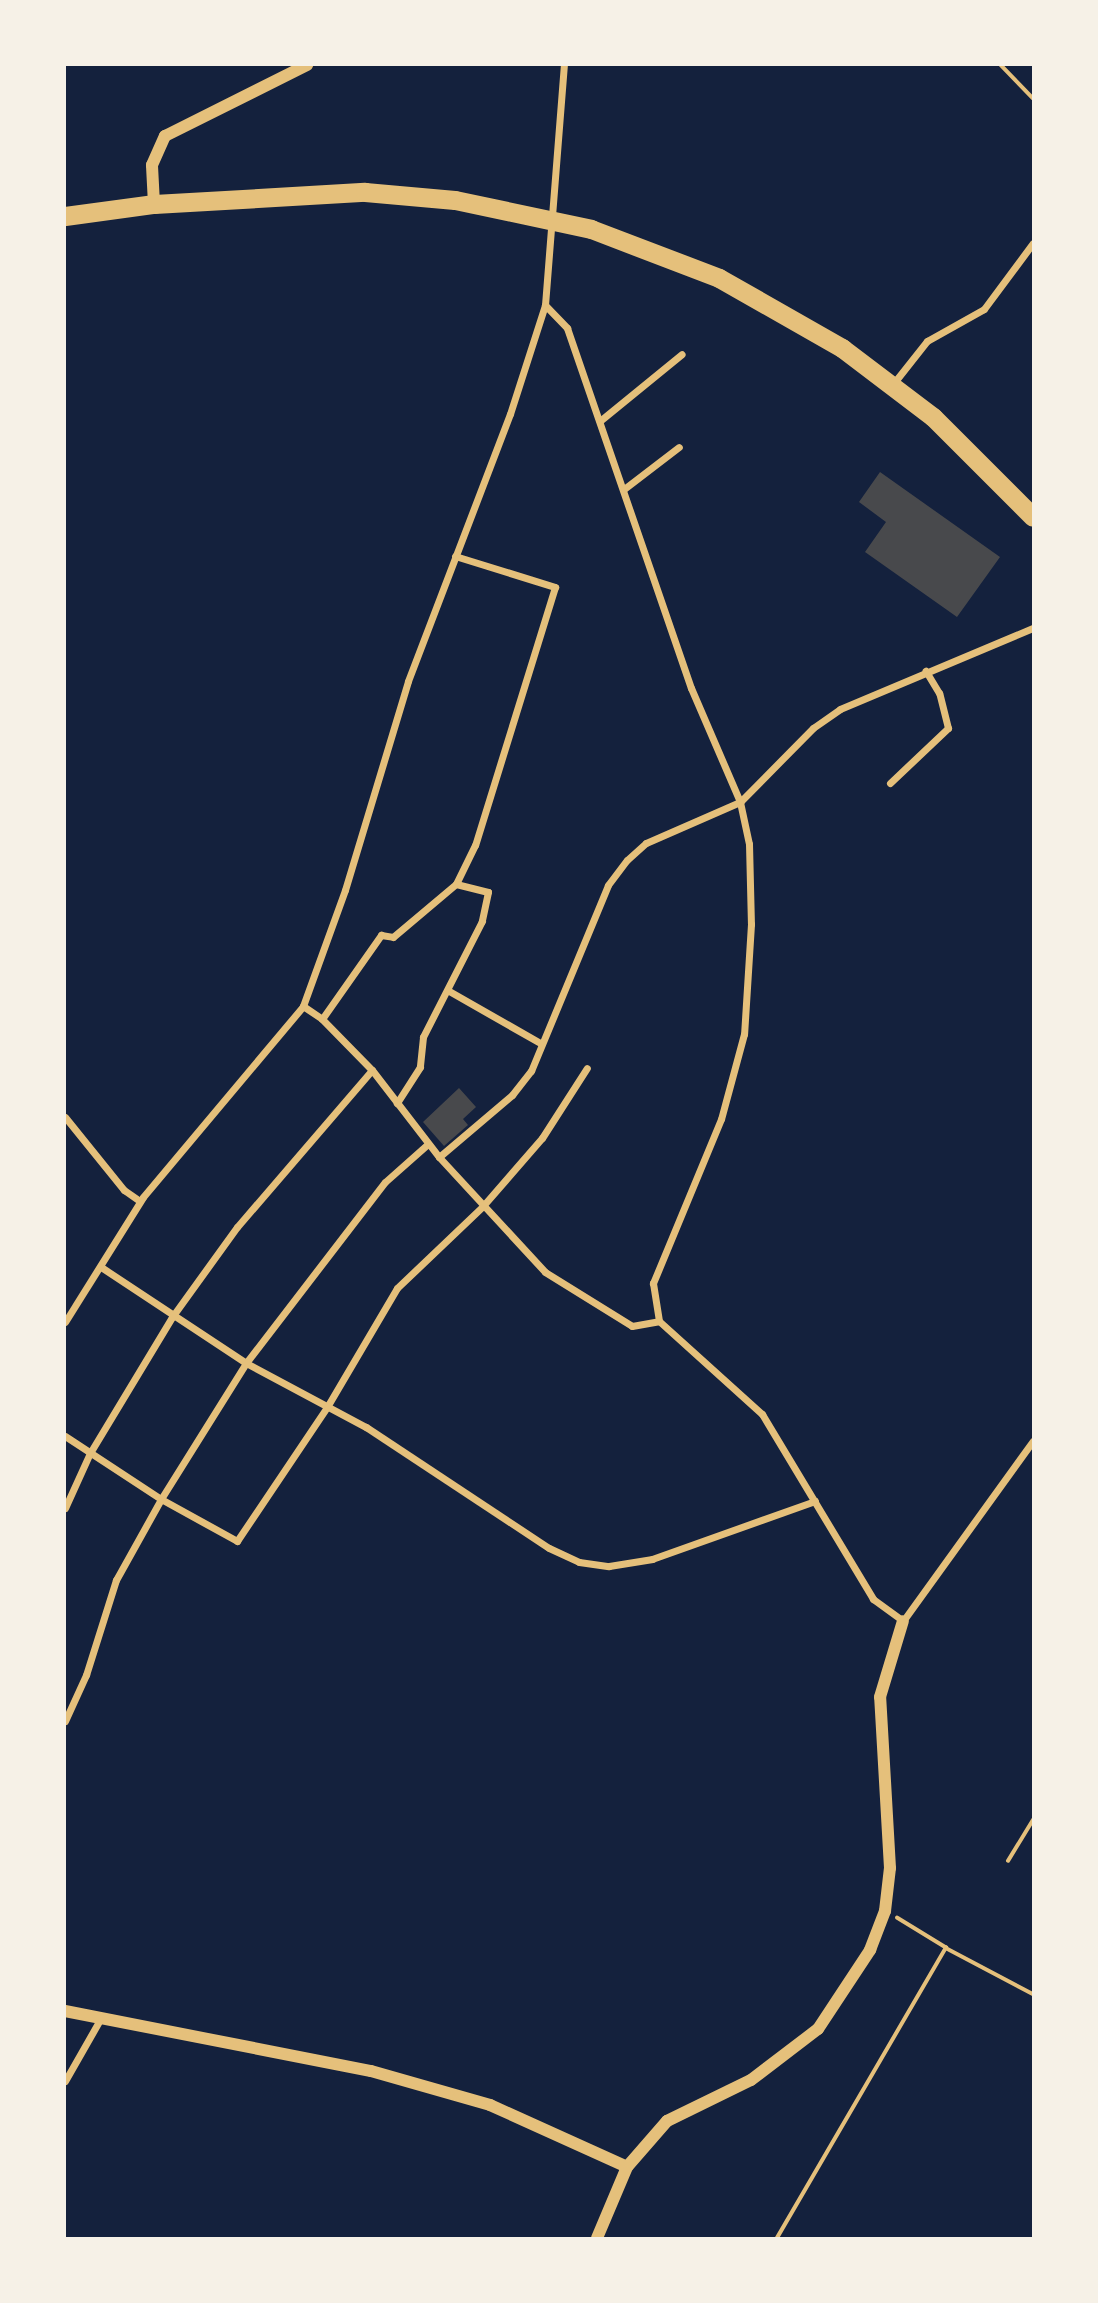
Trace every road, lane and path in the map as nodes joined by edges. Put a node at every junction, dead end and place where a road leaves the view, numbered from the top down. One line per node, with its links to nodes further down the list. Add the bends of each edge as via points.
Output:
1 (307, 65): 5 (street, via 164,136 152,165)
2 (564, 65): 7 (street)
3 (1001, 65): 4 (path)
4 (1033, 98)
5 (154, 205): 6 (highway); 7 (highway, via 365,192 455,200)
6 (65, 216)
7 (553, 217): 9 (street); 11 (highway, via 719,278 799,320)
8 (1033, 243): 11 (street, via 984,309 927,341)
9 (545, 305): 12 (street, via 567,328); 16 (street)
10 (682, 354): 12 (street)
11 (893, 384): 15 (highway, via 989,470)
12 (601, 420): 14 (street)
13 (679, 447): 14 (street)
14 (624, 489): 20 (street, via 691,688)
15 (1033, 517)
16 (456, 556): 21 (street, via 555,587 475,845); 23 (street, via 408,681 345,890)
17 (1033, 628): 18 (street)
18 (926, 671): 19 (street, via 939,693 947,728); 20 (street, via 840,709 814,728)
19 (890, 783)
20 (740, 802): 25 (street, via 646,843 627,860 608,885); 36 (street, via 749,844 751,924 744,1034 721,1119 653,1283)
21 (456, 884): 22 (street, via 484,888 488,903); 24 (street, via 393,937 381,935)
22 (449, 991): 25 (street); 28 (street, via 423,1037 420,1067)
23 (303, 1006): 24 (street); 32 (street)
24 (322, 1019): 27 (street)
25 (540, 1043): 31 (street, via 531,1071 512,1095)
26 (587, 1068): 33 (street, via 542,1138)
27 (372, 1070): 28 (street); 35 (street, via 237,1227)
28 (397, 1103): 30 (street)
29 (65, 1117): 32 (street, via 124,1190)
30 (428, 1143): 31 (street); 38 (street, via 385,1182)
31 (439, 1157): 33 (street)
32 (141, 1201): 34 (street)
33 (482, 1207): 36 (street, via 545,1272 632,1326); 39 (street, via 397,1288)
34 (100, 1267): 35 (street); 37 (street)
35 (172, 1317): 38 (street); 42 (street)
36 (659, 1321): 44 (street, via 762,1414)
37 (65, 1322)
38 (246, 1363): 39 (street); 43 (street)
39 (327, 1407): 43 (street, via 237,1541); 44 (street, via 366,1427 549,1548 579,1562 610,1566 652,1559)
40 (65, 1436): 42 (street)
41 (1033, 1441): 46 (street)
42 (90, 1452): 43 (street); 45 (street)
43 (160, 1499): 47 (street, via 116,1580 86,1675)
44 (815, 1501): 46 (street, via 873,1599)
45 (65, 1508)
46 (903, 1621): 50 (street, via 880,1697 890,1868)
47 (65, 1721)
48 (1033, 1820): 49 (path)
49 (1008, 1861)
50 (885, 1911): 51 (path); 56 (street, via 870,1950 818,2029 751,2080 667,2121)
51 (946, 1948): 52 (path); 58 (path)
52 (1033, 1994)
53 (65, 2011): 54 (street)
54 (100, 2018): 55 (street); 56 (street, via 371,2071 490,2105)
55 (65, 2081)
56 (627, 2167): 57 (street)
57 (597, 2238)
58 (777, 2238)

